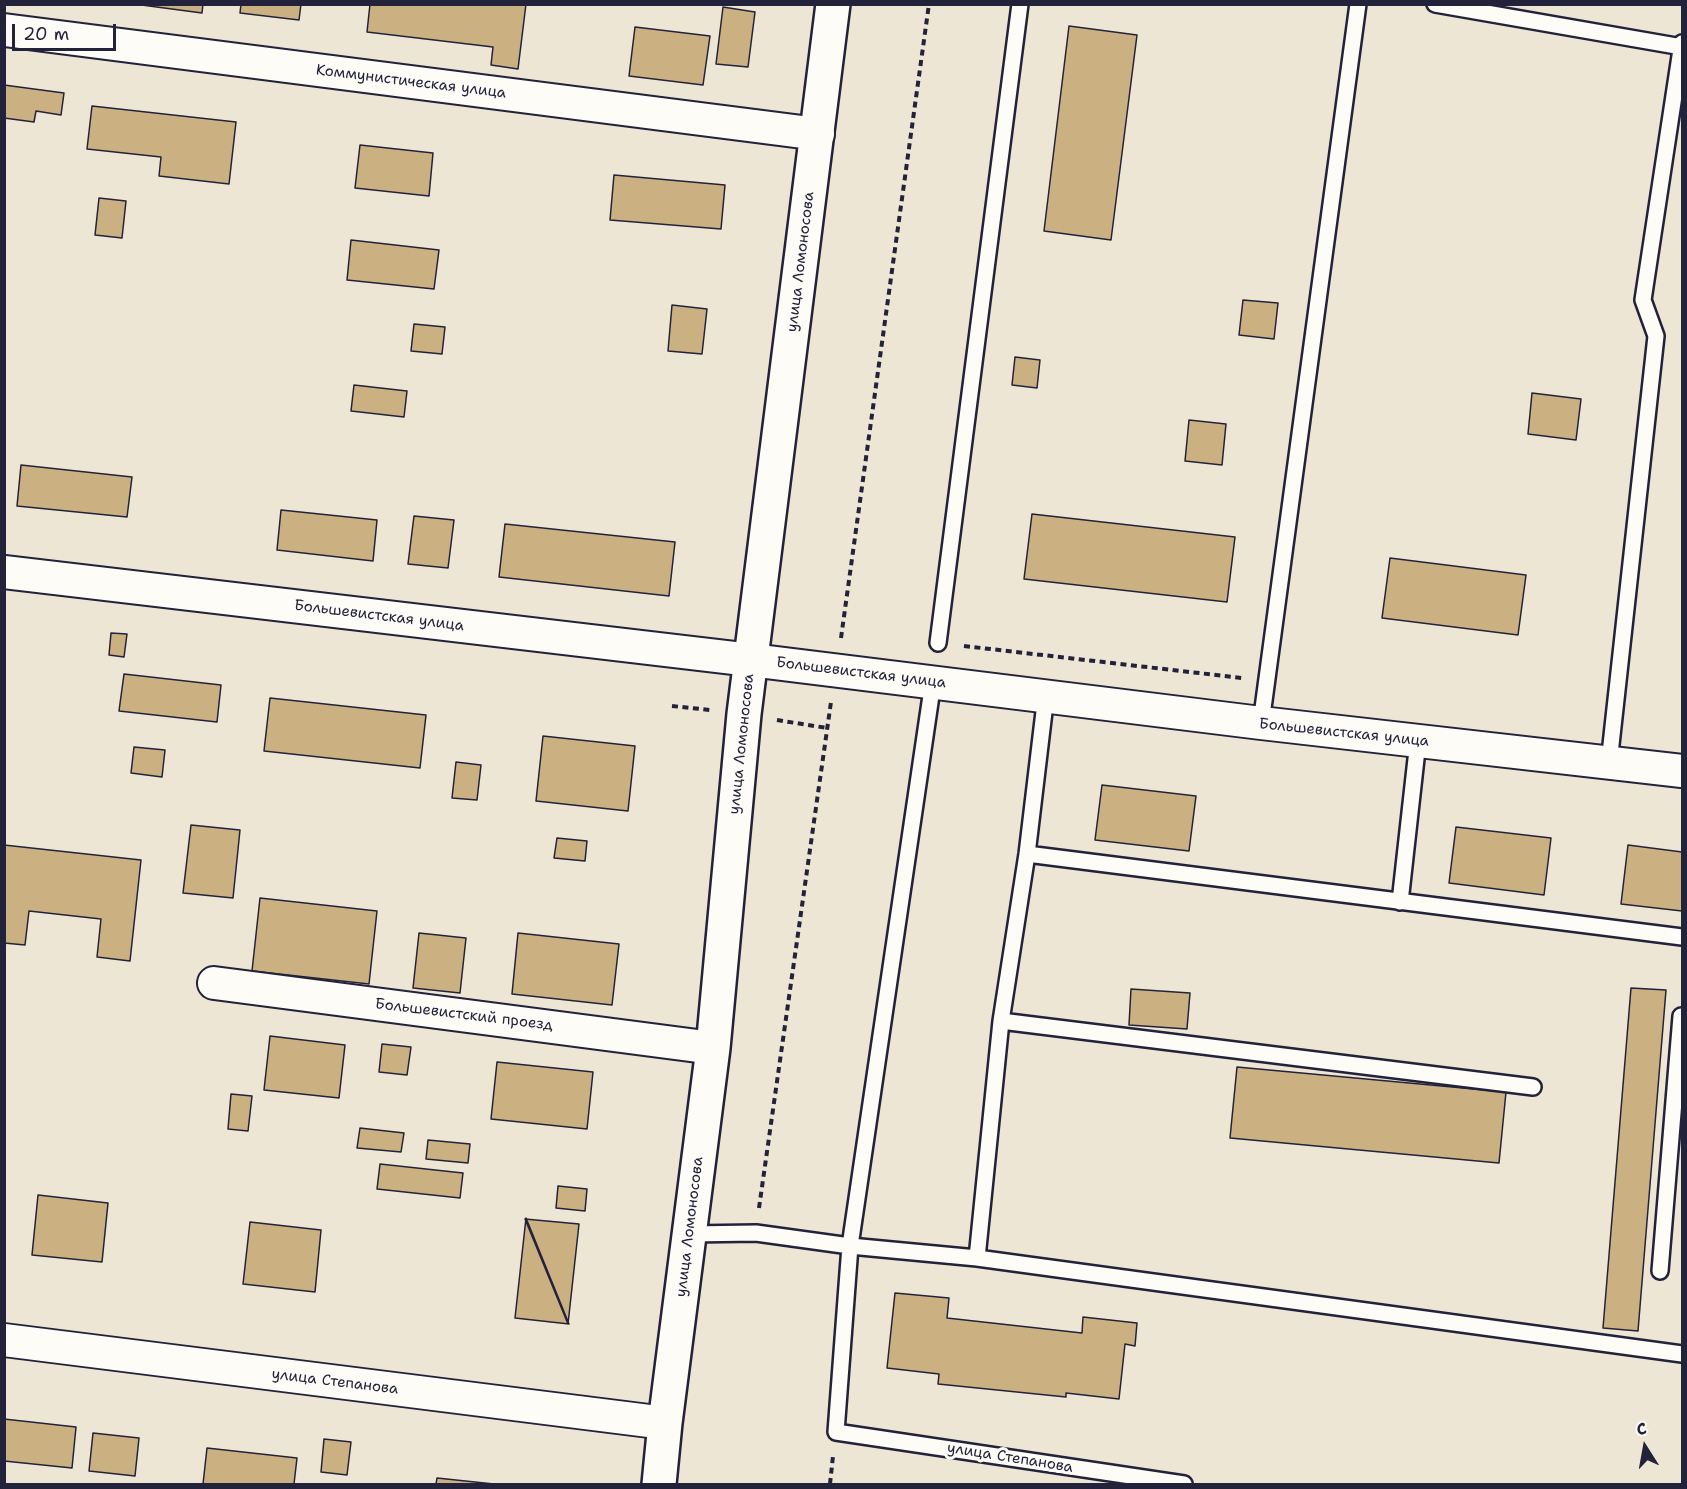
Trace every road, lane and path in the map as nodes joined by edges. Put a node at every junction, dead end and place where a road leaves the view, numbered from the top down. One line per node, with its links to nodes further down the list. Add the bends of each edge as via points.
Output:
1 (833, 4): 8 (main road, улица Ломоносова)
2 (929, 4): 12 (path)
3 (1020, 4): 10 (lane)
4 (1358, 4): 13 (lane)
5 (1435, 4): 7 (lane)
6 (4, 30): 8 (street, Коммунистическая улица)
7 (1682, 45): 18 (lane, via 1643,300 1656,336)
8 (818, 134): 11 (main road, улица Ломоносова)
9 (4, 572): 11 (street, Большевистская улица)
10 (938, 643): 13 (path)
11 (751, 660): 12 (street, Большевистская улица); 26 (main road, улица Ломоносова)
12 (837, 671): 14 (street, Большевистская улица); 28 (path)
13 (1267, 680): 16 (lane)
14 (933, 681): 15 (street, Большевистская улица); 30 (lane)
15 (1046, 695): 16 (street, Большевистская улица); 20 (lane)
16 (1261, 723): 17 (street, Большевистская улица)
17 (1419, 741): 18 (street, Большевистская улица); 21 (lane)
18 (1609, 763): 19 (street, Большевистская улица)
19 (1683, 771)
20 (1027, 854): 21 (lane); 25 (lane)
21 (1400, 902): 22 (lane)
22 (1683, 937)
23 (214, 983): 26 (street, Большевистский проезд)
24 (1683, 1016): 32 (lane)
25 (1001, 1021): 27 (lane); 31 (lane)
26 (713, 1048): 29 (main road, улица Ломоносова)
27 (1533, 1088)
28 (756, 1233): 29 (lane); 30 (lane)
29 (689, 1234): 35 (main road, улица Ломоносова)
30 (850, 1246): 31 (lane); 37 (lane, улица Степанова, via 836,1432)
31 (976, 1258): 34 (lane)
32 (1660, 1271)
33 (4, 1340): 35 (street, улица Степанова)
34 (1683, 1354)
35 (665, 1423): 36 (main road, улица Ломоносова)
36 (659, 1485)
37 (1184, 1485)

